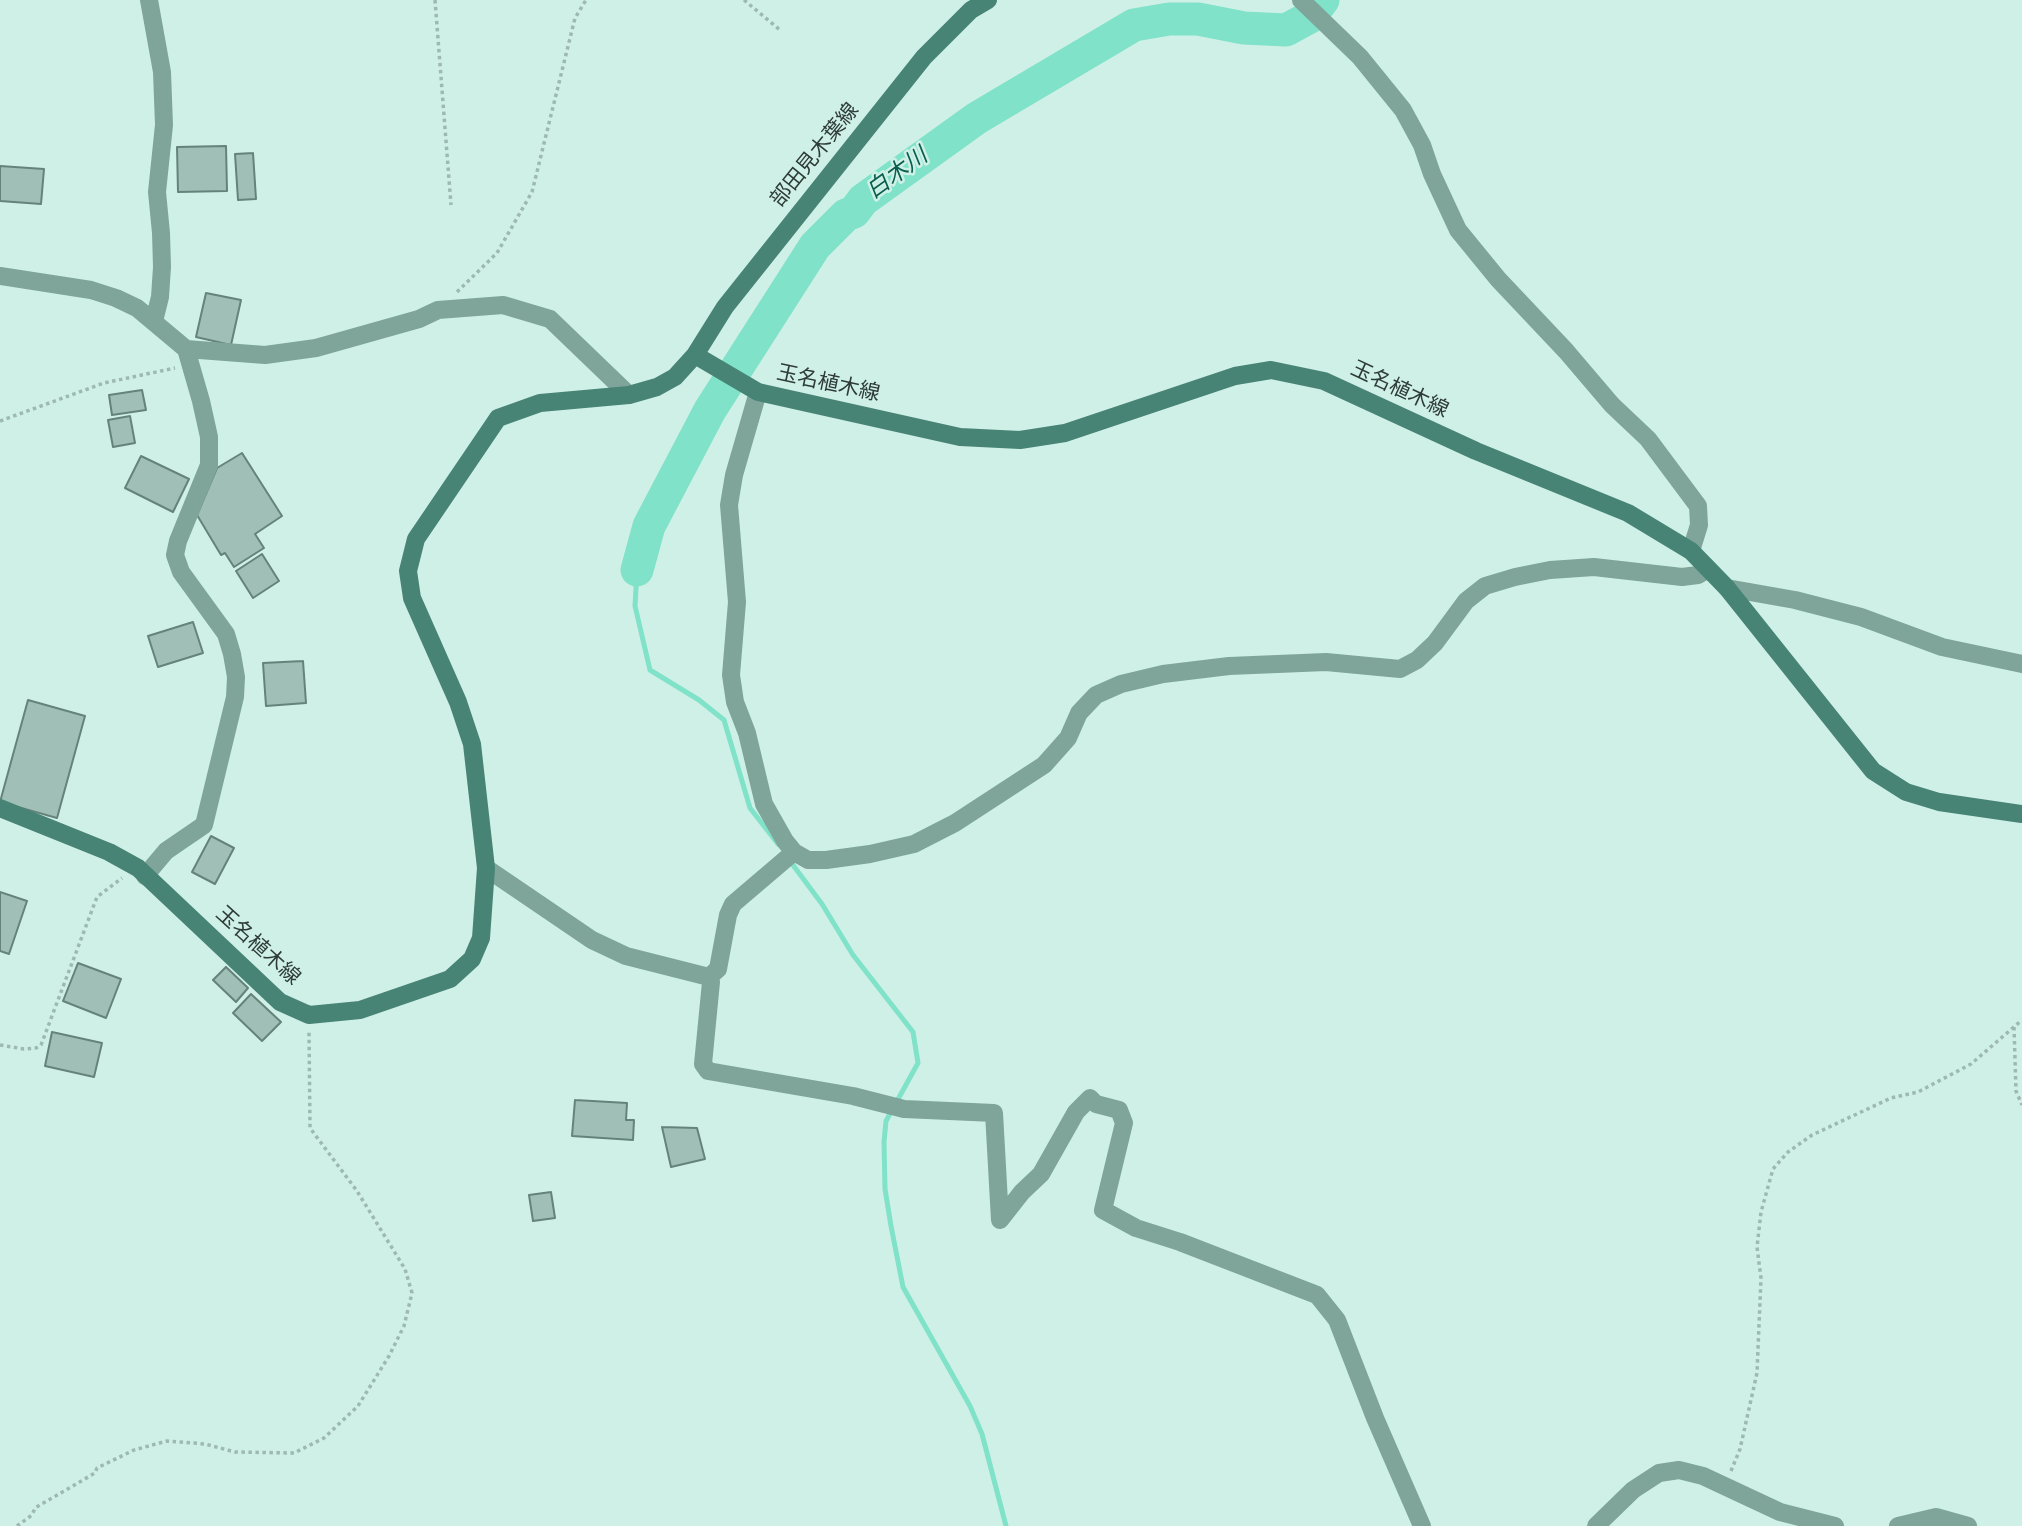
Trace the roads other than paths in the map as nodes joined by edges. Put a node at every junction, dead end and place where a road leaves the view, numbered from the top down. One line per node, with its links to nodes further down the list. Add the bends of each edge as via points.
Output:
1 (149, 0): 5 (street, via 162,72 164,125 157,192 162,267)
2 (988, 0): 6 (main road, 部田見木葉線, via 971,10 924,57 725,307)
3 (1301, 0): 10 (street, via 1360,57 1403,110 1458,230 1648,439 1698,506 1699,525)
4 (0, 276): 5 (street, via 91,290 116,298)
5 (154, 321): 7 (street)
6 (695, 355): 8 (main road, 玉名植木線); 9 (main road, via 675,377)
7 (188, 357): 9 (street, via 316,348 438,310 503,305 550,319); 18 (street, via 209,437 209,465 175,555 181,572 226,635 236,677 235,698 205,825)
8 (753, 389): 10 (main road, 玉名植木線, via 960,437 1020,440 1065,433 1235,376 1271,370 1324,381 1476,451 1628,513); 16 (street, via 729,505 737,602 731,675 764,804)
9 (629, 395): 17 (main road, via 540,403 498,418 416,539 408,571 412,598 472,744)
10 (1690, 551): 11 (main road, 玉名植木線)
11 (1708, 569): 12 (main road, 玉名植木線); 16 (street, via 1682,577 1594,567 1550,570 1485,586 1466,601 1435,643 1400,669 1326,663 1229,666 1121,684 1096,695 1044,765 955,823 914,844 870,855 808,860)
12 (1727, 588): 13 (street, via 1861,617 1942,648); 15 (main road, 玉名植木線, via 1873,771 1906,792 1939,802)
13 (2022, 664)
14 (0, 808): 18 (main road, 玉名植木線, via 109,852)
15 (2022, 814)
16 (794, 852): 19 (street, via 733,904 718,969)
17 (486, 867): 18 (main road, 玉名植木線, via 481,938 472,959 450,979 360,1010 309,1015 280,1002); 19 (street, via 592,940 626,956)
18 (142, 872)
19 (709, 977): 20 (street, via 703,1064 708,1071 896,1107 994,1113 1000,1220 1041,1174 1076,1112 1090,1098 1119,1110 1124,1124 1103,1210 1136,1228 1317,1295 1337,1320)
20 (1422, 1526)
21 (1596, 1526): 22 (street, via 1633,1490 1659,1474 1679,1470 1780,1512)
22 (1835, 1526)
23 (1898, 1526): 24 (street, via 1936,1517)
24 (1968, 1526)

